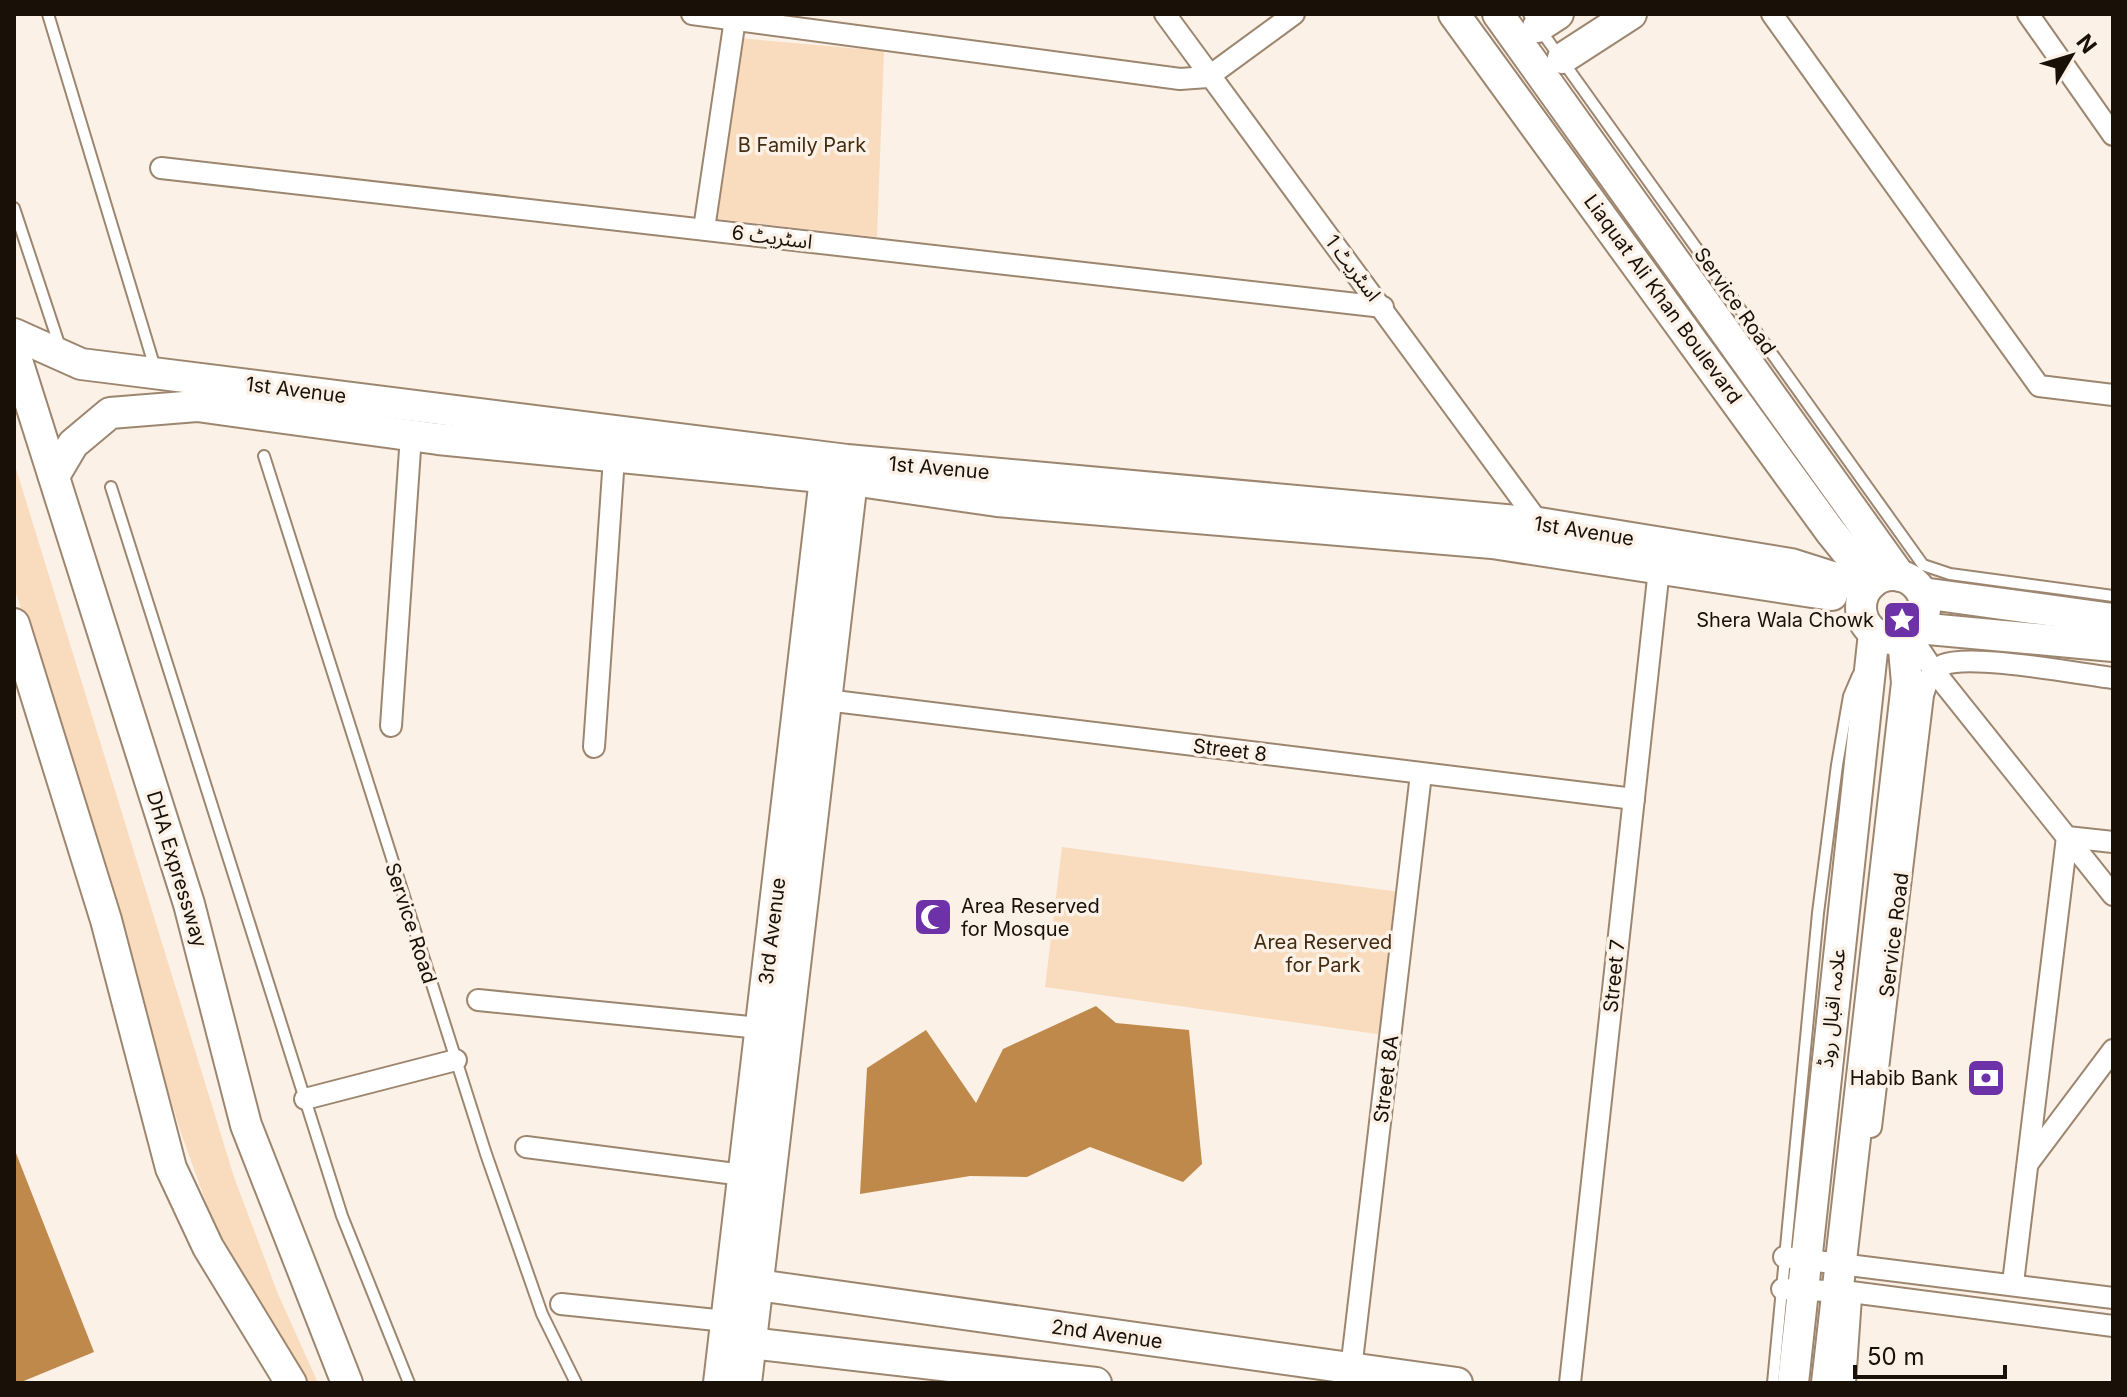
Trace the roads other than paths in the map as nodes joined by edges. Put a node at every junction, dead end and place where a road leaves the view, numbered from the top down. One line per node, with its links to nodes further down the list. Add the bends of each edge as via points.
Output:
1 (48, 14): 22 (lane)
2 (692, 14): 11 (street)
3 (1165, 14): 13 (street, اسٹریٹ 1)
4 (1294, 14): 13 (street)
5 (1454, 14): 32 (main road, Liaquat Ali Khan Boulevard, via 1830,531)
6 (1498, 14): 32 (main road, Liaquat Ali Khan Boulevard)
7 (1631, 14): 12 (main road)
8 (1772, 14): 23 (street, via 2039,386)
9 (2028, 14): 14 (street)
10 (1541, 18): 12 (lane, Service Road)
11 (735, 19): 13 (street, via 1180,79); 17 (street)
12 (1563, 58): 32 (lane, Service Road)
13 (1208, 77): 18 (street, اسٹریٹ 1)
14 (2113, 135)
15 (161, 168): 17 (street, اسٹریٹ 6)
16 (14, 208): 21 (lane)
17 (704, 229): 18 (street, اسٹریٹ 6)
18 (1383, 307): 30 (street, اسٹریٹ 1)
19 (14, 334): 21 (main road, 1st Avenue)
20 (14, 351): 27 (main road, DHA Expressway)
21 (62, 353): 22 (main road, 1st Avenue, via 81,364)
22 (157, 373): 30 (main road, 1st Avenue, via 847,460)
23 (2113, 395)
24 (411, 435): 26 (main road); 27 (main road, via 197,406 110,413 73,444); 41 (street)
25 (264, 456): 51 (lane, Service Road)
26 (614, 458): 28 (main road); 42 (street)
27 (54, 476): 68 (main road, DHA Expressway, via 189,904 246,1125)
28 (838, 479): 31 (main road, via 997,501 1492,543); 40 (main road, 3rd Avenue); 49 (main road, 3rd Avenue)
29 (111, 487): 52 (lane)
30 (1539, 523): 32 (main road, 1st Avenue)
31 (1659, 569): 32 (main road, via 1802,588); 44 (street, Street 7)
32 (1894, 584): 33 (lane, via 1950,574); 34 (main road); 36 (main road, via 1925,609); 36 (main road, via 1862,614)
33 (2113, 596)
34 (2113, 619)
35 (14, 624): 67 (main road, via 106,920 171,1168 208,1247)
36 (1901, 633): 37 (main road); 38 (street); 56 (main road, علامہ اقبال روڈ); 57 (main road, via 1907,683)
37 (2113, 646)
38 (1934, 671): 39 (street, via 1966,661); 45 (street); 57 (street, Service Road, via 1923,695)
39 (2113, 678)
40 (826, 700): 43 (street, Street 8); 59 (main road, 3rd Avenue)
41 (391, 726)
42 (594, 747)
43 (1421, 774): 44 (street, Street 8); 66 (street, Street 8A)
44 (1634, 799): 75 (street, Street 7)
45 (2067, 837): 46 (street); 47 (street); 54 (street)
46 (2113, 842)
47 (2113, 895)
48 (478, 1000): 49 (street)
49 (760, 1028): 55 (main road, 3rd Avenue)
50 (2113, 1050): 54 (street)
51 (456, 1060): 52 (street); 70 (lane, Service Road, via 542,1314)
52 (305, 1099): 69 (lane, via 342,1216)
53 (526, 1147): 55 (street)
54 (2029, 1162): 58 (street)
55 (743, 1175): 63 (main road, 3rd Avenue)
56 (1794, 1258): 57 (street); 60 (main road, علامہ اقبال روڈ)
57 (1845, 1278): 58 (street); 60 (street); 64 (street); 78 (main road); 79 (street, Service Road)
58 (2013, 1283): 61 (street)
59 (757, 1285): 65 (main road, 3rd Avenue); 66 (main road, 2nd Avenue)
60 (1792, 1289): 76 (lane); 77 (main road, علامہ اقبال روڈ)
61 (2113, 1298)
62 (561, 1304): 63 (street)
63 (726, 1321): 71 (main road, 3rd Avenue)
64 (2113, 1326)
65 (750, 1343): 72 (main road, 3rd Avenue); 73 (main road)
66 (1351, 1376): 74 (main road, 2nd Avenue)
67 (291, 1383)
68 (347, 1383)
69 (409, 1383)
70 (576, 1383)
71 (719, 1383)
72 (746, 1383)
73 (1096, 1383)
74 (1457, 1383)
75 (1570, 1383)
76 (1773, 1383)
77 (1793, 1383)
78 (1827, 1383)
79 (1845, 1383)

